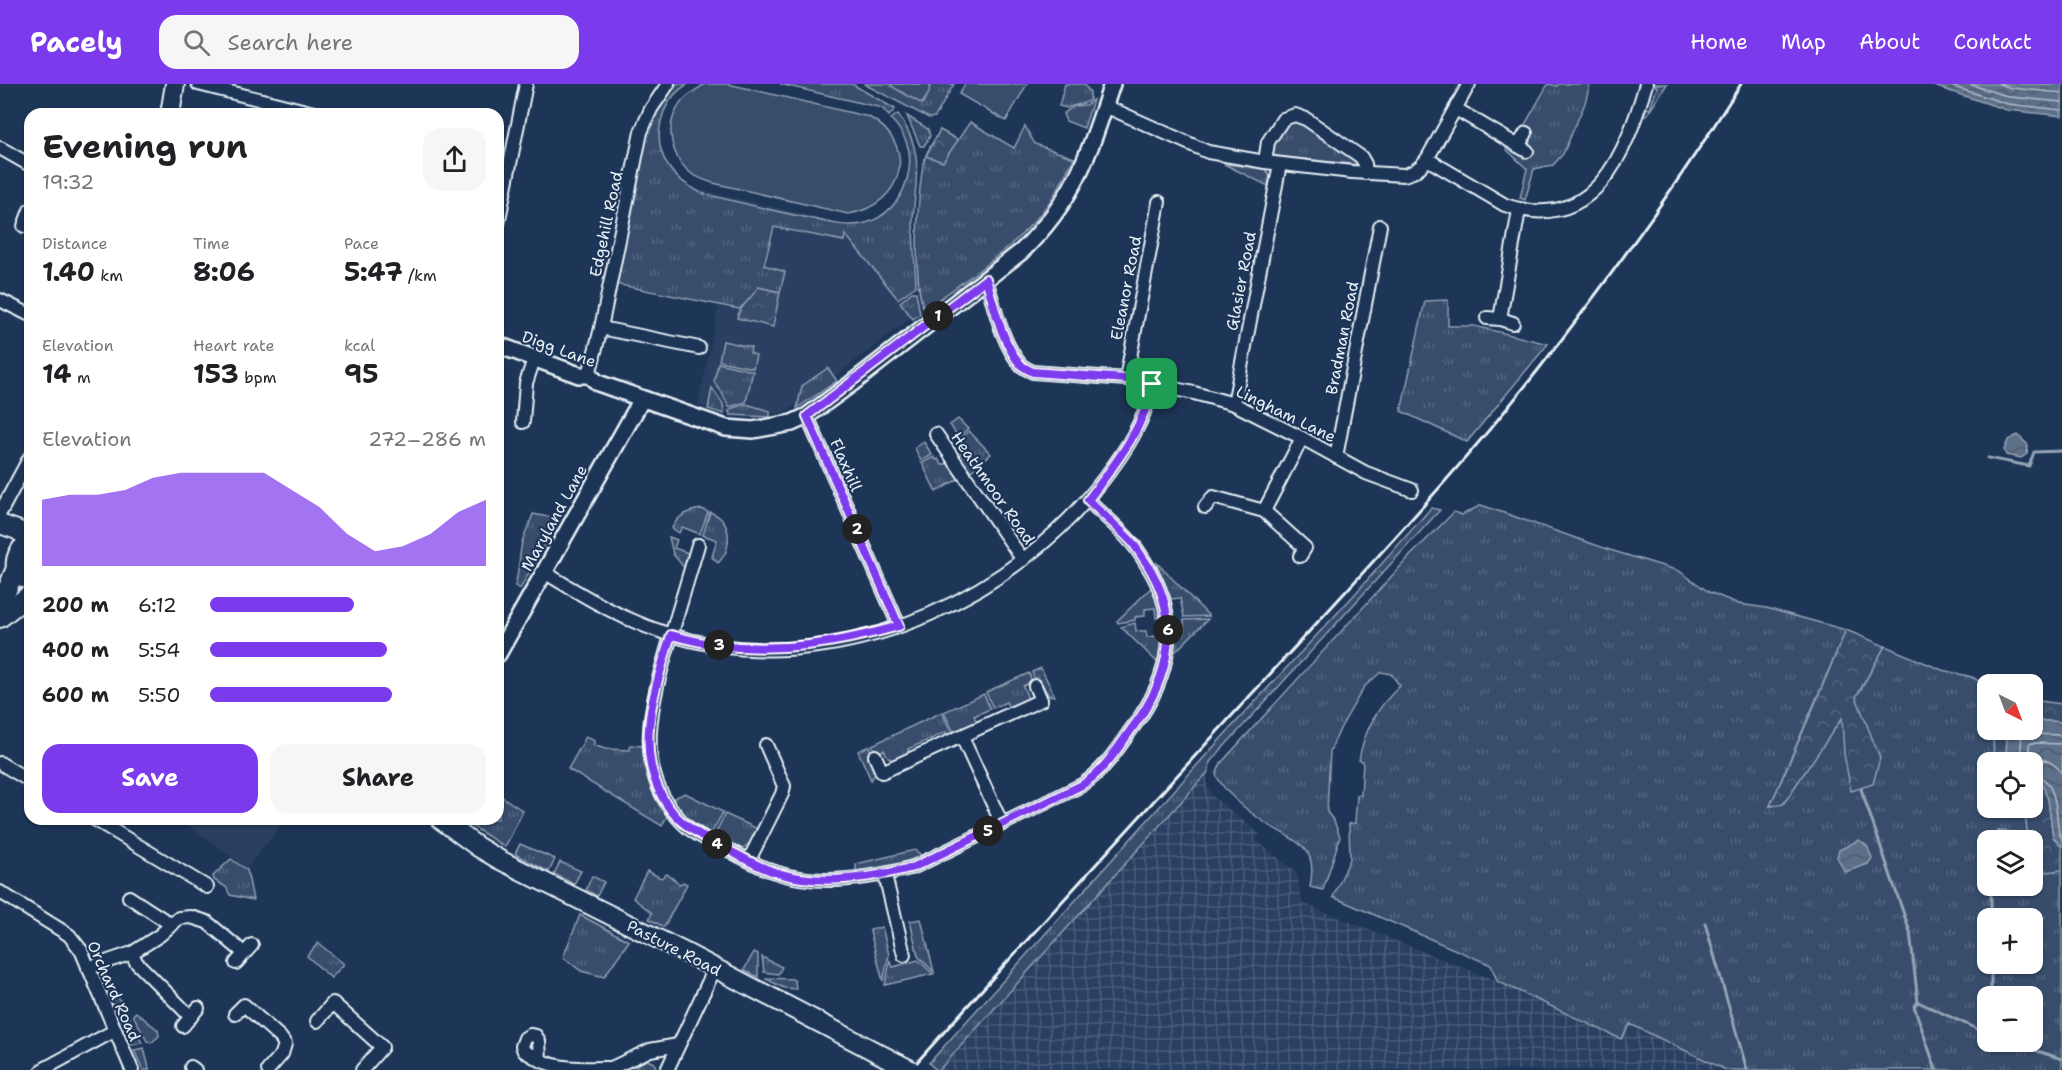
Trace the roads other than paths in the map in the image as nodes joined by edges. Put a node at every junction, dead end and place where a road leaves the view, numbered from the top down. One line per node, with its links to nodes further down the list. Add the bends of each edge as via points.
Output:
1 (175, 84): 9 (main road)
2 (198, 84): 10 (street)
3 (526, 84): 15 (street)
4 (668, 84): 29 (street, Edgehill Road, via 641,132)
5 (1112, 84): 8 (street, Digg Lane)
6 (1646, 84): 21 (street, via 1630,136 1598,188 1565,207 1547,212)
7 (1463, 86): 11 (street)
8 (1105, 106): 17 (street, via 1208,152); 23 (street, Digg Lane, via 1079,177 1060,209 1022,251)
9 (171, 108)
10 (291, 108)
11 (1456, 109): 12 (street, via 1522,149); 14 (street)
12 (1526, 133)
13 (0, 148): 16 (street)
14 (1427, 159): 19 (street, via 1404,175); 21 (street)
15 (504, 161)
16 (24, 162)
17 (1265, 162): 18 (street); 19 (street, via 1268,142 1283,119 1295,115 1306,118 1361,157)
18 (1280, 164): 19 (street); 37 (street, Glasier Road)
19 (1366, 173)
20 (1159, 202): 34 (street, Eleanor Road)
21 (1519, 210): 27 (street)
22 (1380, 226): 42 (street, Bradman Road)
23 (986, 279): 34 (street, Lingham Lane, via 1001,327 1021,366 1033,372); 38 (street, Digg Lane)
24 (0, 300): 25 (street)
25 (24, 313)
26 (1487, 318): 27 (street)
27 (1500, 319): 28 (street)
28 (1513, 323)
29 (601, 328): 31 (street); 33 (street, Edgehill Road)
30 (504, 347): 32 (street, Digg Lane)
31 (699, 348)
32 (534, 359): 33 (street, Digg Lane); 39 (street, via 526,383)
33 (589, 375): 36 (street, Digg Lane, via 598,383)
34 (1126, 379): 35 (street, Lingham Lane)
35 (1152, 384): 37 (street, Lingham Lane); 45 (street, via 1142,418)
36 (642, 399): 38 (street, Digg Lane, via 740,430 779,426); 57 (street, Maryland Lane)
37 (1234, 405): 41 (street, Lingham Lane)
38 (807, 416): 62 (street, Flaxhill)
39 (523, 422)
40 (936, 434): 55 (street, Heathmoor Road)
41 (1302, 438): 42 (street, Lingham Lane); 47 (street)
42 (1336, 457): 44 (street, Lingham Lane)
43 (24, 468): 48 (street)
44 (1412, 490)
45 (1088, 500): 55 (street); 71 (street, via 1133,543 1158,582 1168,620 1166,663 1152,699 1103,769 1082,785)
46 (1205, 507): 47 (street, via 1213,497)
47 (1264, 511): 54 (street, via 1305,548)
48 (0, 513)
49 (0, 524): 51 (main road)
50 (0, 529): 56 (main road, via 11,545)
51 (24, 535)
52 (698, 544): 63 (street)
53 (24, 548): 56 (main road)
54 (1300, 556)
55 (1023, 560): 62 (street, via 968,596)
56 (16, 563): 58 (main road); 60 (main road)
57 (544, 572): 63 (street, via 615,614); 64 (street, Maryland Lane)
58 (24, 578)
59 (24, 599): 61 (main road)
60 (0, 600)
61 (0, 618)
62 (899, 626): 63 (street, via 793,648 715,645)
63 (671, 635): 74 (street, via 650,723 649,748 655,780 681,822)
64 (504, 643)
65 (1035, 686): 66 (street, via 1041,699)
66 (962, 737): 68 (street, via 882,772); 71 (street)
67 (766, 745): 74 (street, via 784,786)
68 (875, 756)
69 (0, 763): 70 (street)
70 (24, 777)
71 (1002, 824): 75 (street, via 914,867)
72 (104, 825): 76 (street)
73 (448, 825): 84 (main road, Pasture Road, via 502,861)
74 (749, 860): 75 (street, via 776,873 806,879)
75 (885, 874): 81 (street)
76 (207, 887)
77 (0, 892): 83 (street, Orchard Road, via 69,935)
78 (129, 897): 79 (street)
79 (172, 925): 80 (street); 82 (street, via 178,918 207,922 248,949)
80 (132, 953): 83 (street); 86 (street, via 136,962)
81 (904, 955)
82 (236, 963)
83 (88, 968): 88 (street, Orchard Road)
84 (715, 969): 89 (street); 91 (main road, Pasture Road)
85 (235, 1014): 95 (street, via 244,1005 285,1044)
86 (191, 1017)
87 (317, 1021): 96 (street, via 333,1003 382,1047)
88 (114, 1030): 93 (street); 94 (street, Orchard Road)
89 (678, 1045): 92 (street, via 650,1050); 97 (street)
90 (540, 1060): 92 (street, via 559,1068)
91 (905, 1067)
92 (610, 1069)
93 (42, 1070)
94 (132, 1070)
95 (268, 1070)
96 (362, 1070)
97 (667, 1070)

